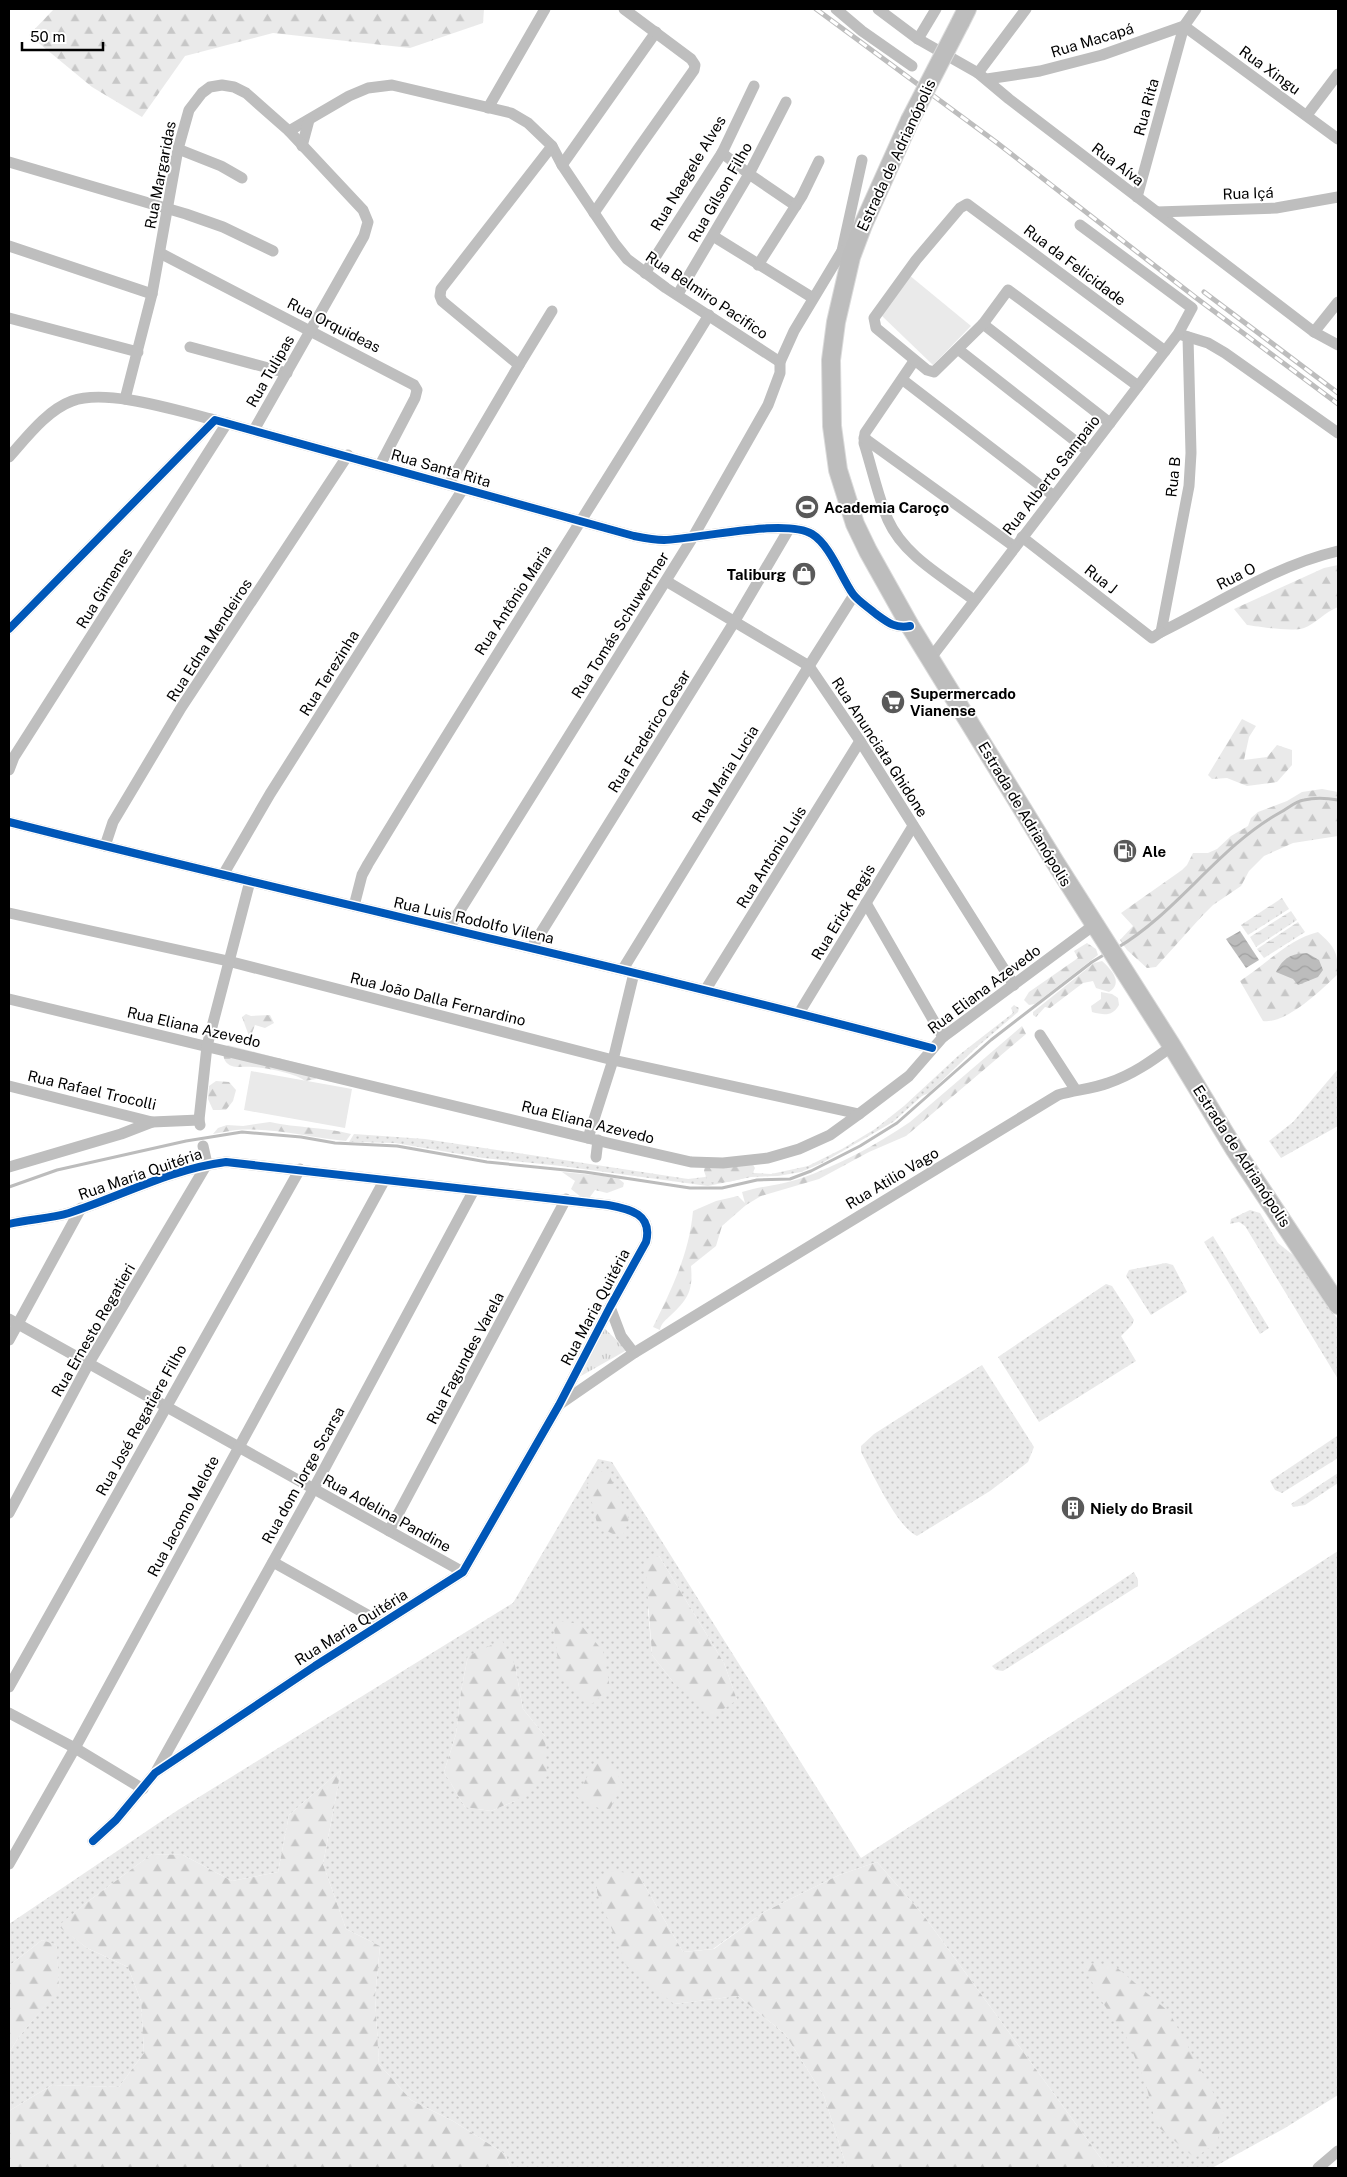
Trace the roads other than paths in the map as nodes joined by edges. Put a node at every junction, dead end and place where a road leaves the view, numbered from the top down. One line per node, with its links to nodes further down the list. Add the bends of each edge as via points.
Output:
1 (545, 9): 17 (street)
2 (624, 9): 10 (street)
3 (836, 9): 12 (street)
4 (878, 9): 11 (street, Rua Aíva)
5 (936, 9): 11 (street)
6 (1026, 9): 14 (street)
7 (1196, 9): 9 (street)
8 (963, 16): 44 (main road, Estrada de Adrianópolis, bridge)
9 (1184, 26): 14 (street, Rua Macapá, via 1102,55 1040,70); 18 (street, Rua Xingu); 32 (street, Rua Rita)
10 (656, 32): 29 (street); 37 (street, via 691,59 694,70)
11 (918, 39): 14 (street, Rua Aíva)
12 (912, 66)
13 (1338, 74): 18 (street)
14 (982, 76): 32 (street, Rua Aíva)
15 (754, 86): 25 (street, Rua Naegele Alves)
16 (786, 102): 30 (street, Rua Gílson Filho)
17 (488, 108): 19 (street, Rua Belmiro Pacifico, via 392,85 368,88 349,96); 23 (street, Rua Belmiro Pacifico, via 511,113 528,123)
18 (1307, 115): 21 (street, Rua Xingu)
19 (309, 120): 20 (street, Rua Belmiro Pacifico); 22 (street)
20 (289, 131): 22 (street, Rua Margaridas); 24 (street, Rua Margaridas, via 246,93 222,85 210,87 193,102)
21 (1338, 138)
22 (302, 146): 38 (street, Rua Margaridas, via 363,210)
23 (552, 146): 29 (street, Rua Belmiro Pacifico); 65 (street, via 441,289 442,301)
24 (178, 149): 31 (street); 35 (street, Rua Margaridas)
25 (722, 153): 30 (street); 46 (street, Rua Naegele Alves)
26 (862, 160): 44 (street, Rua Tomás Schuwertner)
27 (819, 161): 34 (street)
28 (9, 162): 35 (street)
29 (562, 165): 37 (street, Rua Belmiro Pacifico)
30 (749, 174): 34 (street); 40 (street, Rua Gílson Filho)
31 (242, 178)
32 (1137, 197): 36 (street, Rua Aíva)
33 (1338, 197): 36 (street, Rua Içá, via 1276,208)
34 (796, 206): 45 (street)
35 (167, 210): 42 (street, via 222,227); 43 (street, Rua Margaridas)
36 (1157, 212): 56 (street, Rua Aíva)
37 (594, 213): 46 (street, Rua Belmiro Pacifico, via 627,259)
38 (368, 222): 55 (street, Rua Tulipas, via 364,236)
39 (1080, 225): 57 (street, Rua Alberto Sampaio, via 1192,308)
40 (713, 236): 45 (street); 48 (street, Rua Gílson Filho)
41 (9, 246): 47 (street)
42 (273, 251)
43 (160, 252): 47 (street, Rua Margaridas); 55 (street, Rua Orquideas)
44 (847, 252): 49 (street, Rua Tomás Schuwertner); 93 (main road, Estrada de Adrianópolis, via 831,360 830,404 838,470 855,524)
45 (758, 266): 49 (street)
46 (644, 273): 48 (street, Rua Belmiro Pacifico)
47 (152, 294): 62 (street, Rua Margaridas)
48 (678, 294): 52 (street, Rua Belmiro Pacifico)
49 (813, 298): 64 (street, Rua Tomás Schuwertner)
50 (1338, 302): 56 (street)
51 (552, 311): 65 (street)
52 (709, 315): 64 (street, Rua Belmiro Pacifico); 83 (street, Rua Antônio Maria)
53 (9, 318): 62 (street)
54 (983, 324): 60 (street); 68 (street, via 1008,290); 72 (street)
55 (311, 330): 66 (street, Rua Tulipas); 79 (street, Rua Orquideas, via 414,385 415,398)
56 (1314, 332): 58 (street, Rua Aíva)
57 (1183, 335): 61 (street, Rua Alberto Sampaio); 74 (street, via 1225,353); 95 (street, Rua B, via 1192,453)
58 (1338, 345)
59 (190, 347): 66 (street)
60 (959, 350): 63 (street, via 937,371 931,372); 76 (street)
61 (1165, 351): 63 (street, Rua da Felicidade, via 967,204 916,260 876,313 876,328); 68 (street, Rua Alberto Sampaio)
62 (138, 352): 69 (street, Rua Margaridas)
63 (914, 360): 67 (street)
64 (780, 362): 85 (street, Rua Tomás Schuwertner, via 780,373 768,405)
65 (519, 365): 80 (street)
66 (287, 373): 73 (street, Rua Tulipas)
67 (903, 380): 75 (street, via 873,419); 82 (street)
68 (1138, 386): 72 (street, Rua Alberto Sampaio)
69 (125, 399): 70 (street, Rua Santa Rita); 78 (street, Rua Santa Rita, via 94,396 72,401 53,412)
70 (215, 420): 71 (street, Rua Santa Rita); 94 (street)
71 (227, 423): 73 (street, Rua Santa Rita); 99 (street, Rua Gimenes, via 14,757)
72 (1110, 423): 76 (street, Rua Alberto Sampaio)
73 (254, 430): 77 (street, Rua Santa Rita)
74 (1338, 434)
75 (864, 438): 87 (street); 91 (street, via 888,520 898,538 916,556)
76 (1088, 451): 82 (street, Rua Alberto Sampaio)
77 (348, 455): 79 (street, Rua Santa Rita); 102 (street, Rua Edna Mendeiros, via 181,708 114,822)
78 (9, 457)
79 (380, 465): 80 (street, Rua Santa Rita)
80 (448, 484): 81 (street, Rua Santa Rita)
81 (463, 488): 83 (street, Rua Santa Rita); 103 (street, Rua Terezinha)
82 (1054, 496): 86 (street, Rua Alberto Sampaio)
83 (581, 522): 85 (street, Rua Santa Rita, via 662,540); 106 (street, Rua Antônio Maria, via 486,669 373,856 362,875)
84 (789, 529): 85 (street, Rua Santa Rita); 90 (street, Rua Santa Rita, via 811,534 821,542); 92 (street, Rua Frederico Cesar)
85 (693, 537): 89 (street, Rua Tomás Schuwertner)
86 (1022, 537): 87 (street, Rua Alberto Sampaio); 95 (street, Rua J, via 1152,638)
87 (1015, 547): 91 (street, Rua Alberto Sampaio)
88 (1338, 551): 95 (street, Rua O, via 1314,557 1252,583)
89 (666, 581): 92 (street, Rua Anunciata Ghidone); 108 (street, Rua Tomás Schuwertner)
90 (854, 595): 93 (street, Rua Santa Rita, via 886,622); 97 (street, Rua Maria Lucia)
91 (974, 600): 96 (street, Rua Alberto Sampaio)
92 (734, 622): 97 (street, Rua Anunciata Ghidone); 110 (street, Rua Frederico Cesar)
93 (910, 626): 96 (main road, Estrada de Adrianópolis)
94 (9, 629)
95 (1162, 632)
96 (930, 659): 109 (main road, Estrada de Adrianópolis)
97 (808, 666): 98 (street, Rua Anunciata Ghidone); 112 (street, Rua Maria Lucia)
98 (860, 741): 101 (street, Rua Anunciata Ghidone); 115 (street, Rua Antonio Luis)
99 (9, 770)
100 (9, 822): 102 (street, Rua Luis Rodolfo Vilena)
101 (913, 826): 105 (street, Rua Erick Regis); 114 (street, Rua Anunciata Ghidone)
102 (105, 846): 103 (street, Rua Luis Rodolfo Vilena)
103 (223, 874): 104 (street, Rua Luis Rodolfo Vilena)
104 (250, 881): 106 (street, Rua Luis Rodolfo Vilena); 111 (street)
105 (866, 903): 117 (street, Rua Erick Regis); 119 (street)
106 (354, 906): 108 (street, Rua Luis Rodolfo Vilena)
107 (9, 913): 111 (street, Rua João Dalla Fernardino)
108 (449, 928): 110 (street, Rua Luis Rodolfo Vilena)
109 (1097, 929): 114 (street, Rua Eliana Azevedo); 121 (main road, Estrada de Adrianópolis)
110 (532, 947): 112 (street, Rua Luis Rodolfo Vilena)
111 (228, 961): 120 (street); 123 (street, Rua João Dalla Fernardino)
112 (622, 969): 113 (street, Rua Luis Rodolfo Vilena)
113 (634, 973): 115 (street, Rua Luis Rodolfo Vilena); 123 (street)
114 (1014, 985): 119 (street, Rua Eliana Azevedo)
115 (706, 989): 117 (street, Rua Luis Rodolfo Vilena)
116 (9, 999): 120 (street, Rua Eliana Azevedo)
117 (799, 1013): 122 (street, Rua Luis Rodolfo Vilena)
118 (1040, 1035): 125 (street)
119 (942, 1037): 122 (street, Rua Eliana Azevedo)
120 (207, 1046): 127 (street, Rua Rafael Trocolli, via 199,1122); 128 (street, Rua Eliana Azevedo)
121 (1172, 1046): 125 (street, Rua Atilio Vago, via 1127,1076 1106,1084); 139 (main road, Estrada de Adrianópolis, via 1235,1150)
122 (932, 1048): 126 (street, Rua Eliana Azevedo, via 909,1076)
123 (613, 1060): 126 (street, Rua João Dalla Fernardino); 128 (street)
124 (9, 1086): 127 (street, Rua Rafael Trocolli)
125 (1075, 1089): 143 (street, Rua Atilio Vago, via 1058,1094)
126 (859, 1114): 128 (street, Rua Eliana Azevedo, via 830,1134 799,1149 768,1158 723,1163 691,1162)
127 (152, 1122): 132 (street)
128 (593, 1139): 130 (street)
129 (203, 1146): 131 (street)
130 (596, 1157)
131 (207, 1164): 133 (street, Rua Maria Quitéria, via 226,1162); 137 (street, Rua Maria Quitéria); 144 (street, Rua Ernesto Regatieri)
132 (9, 1167)
133 (300, 1169): 134 (street, Rua Maria Quitéria); 146 (street, Rua José Regatiere Filho)
134 (384, 1181): 135 (street, Rua Maria Quitéria); 147 (street, Rua Jacomo Melote)
135 (474, 1190): 136 (street, Rua Maria Quitéria); 148 (street, Rua dom Jorge Scarsa)
136 (566, 1199): 140 (street, Rua Maria Quitéria, via 629,1209 646,1223 646,1242); 150 (street, Rua Fagundes Varela)
137 (81, 1208): 138 (street, Rua Maria Quitéria); 141 (street)
138 (9, 1224)
139 (1338, 1305)
140 (610, 1307): 143 (street, via 621,1336); 145 (street, Rua Maria Quitéria)
141 (13, 1322): 142 (street); 144 (street, Rua Adelina Pandine)
142 (9, 1340)
143 (634, 1353): 145 (street, Rua Atilio Vago)
144 (89, 1363): 146 (street, Rua Adelina Pandine); 149 (street, Rua Ernesto Regatieri)
145 (559, 1404): 152 (street, Rua Maria Quitéria)
146 (166, 1406): 147 (street, Rua Adelina Pandine); 154 (street, Rua José Regatiere Filho)
147 (238, 1446): 148 (street, Rua Adelina Pandine); 156 (street, Rua Jacomo Melote)
148 (314, 1488): 150 (street, Rua Adelina Pandine); 151 (street, Rua dom Jorge Scarsa)
149 (9, 1513)
150 (390, 1531): 152 (street, Rua Adelina Pandine)
151 (273, 1562): 153 (street); 157 (street, Rua dom Jorge Scarsa)
152 (463, 1572): 153 (street, Rua Maria Quitéria)
153 (382, 1623): 157 (street, Rua Maria Quitéria)
154 (9, 1687)
155 (9, 1713): 156 (street)
156 (75, 1748): 158 (street); 160 (street, Rua Jacomo Melote)
157 (155, 1773): 158 (street, Rua Maria Quitéria)
158 (143, 1788): 159 (street, Rua Maria Quitéria)
159 (93, 1842)
160 (9, 1864)
161 (1338, 2151): 162 (street)
162 (1318, 2168)

